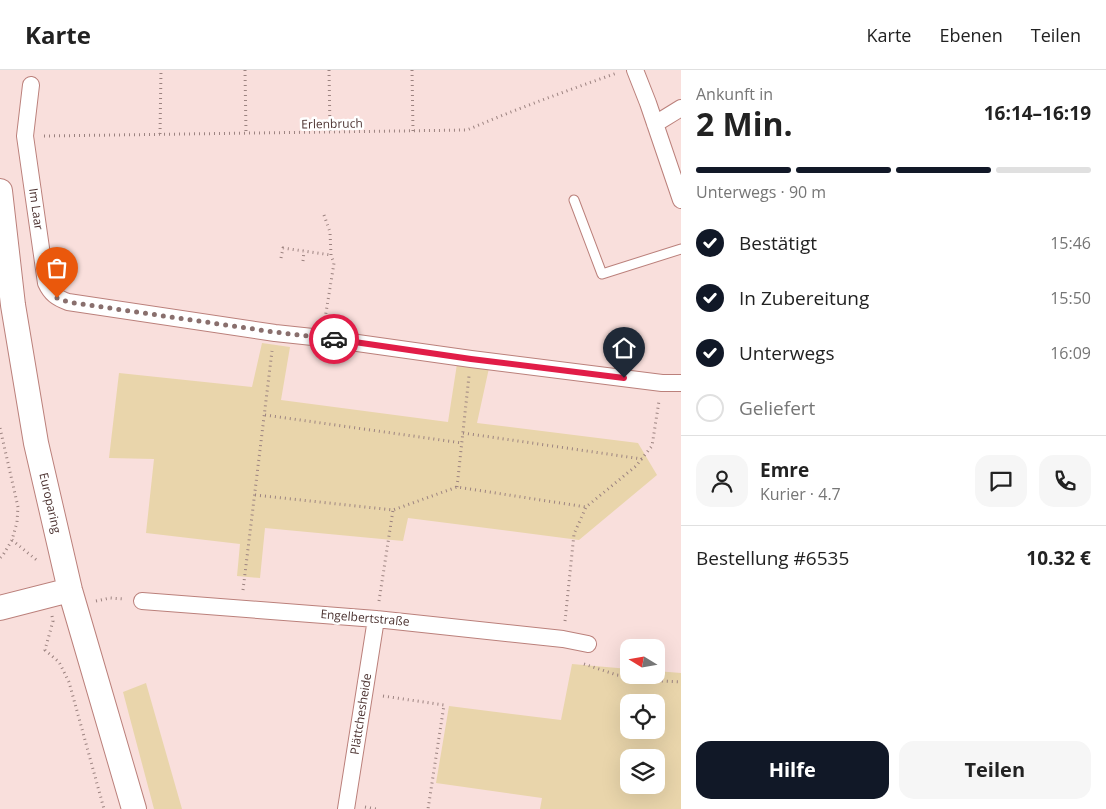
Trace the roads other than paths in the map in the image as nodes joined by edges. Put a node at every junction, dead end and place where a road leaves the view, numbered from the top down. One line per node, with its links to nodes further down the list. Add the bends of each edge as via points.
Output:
1 (636, 70): 4 (street)
2 (31, 85): 9 (street, Im Laar, via 25,136 46,283 57,298 471,359)
3 (681, 108): 4 (street)
4 (655, 124): 7 (street)
5 (0, 191): 10 (main road, Europaring, via 13,305 34,433)
6 (574, 200): 8 (lane, via 602,274)
7 (681, 200)
8 (681, 248)
9 (681, 383)
10 (72, 598): 12 (main road); 15 (main road, Europaring)
11 (142, 601): 13 (street, Engelbertstraße)
12 (0, 608)
13 (376, 618): 14 (street, Engelbertstraße); 16 (street, Plättchesheide)
14 (588, 644)
15 (134, 809)
16 (346, 809)

